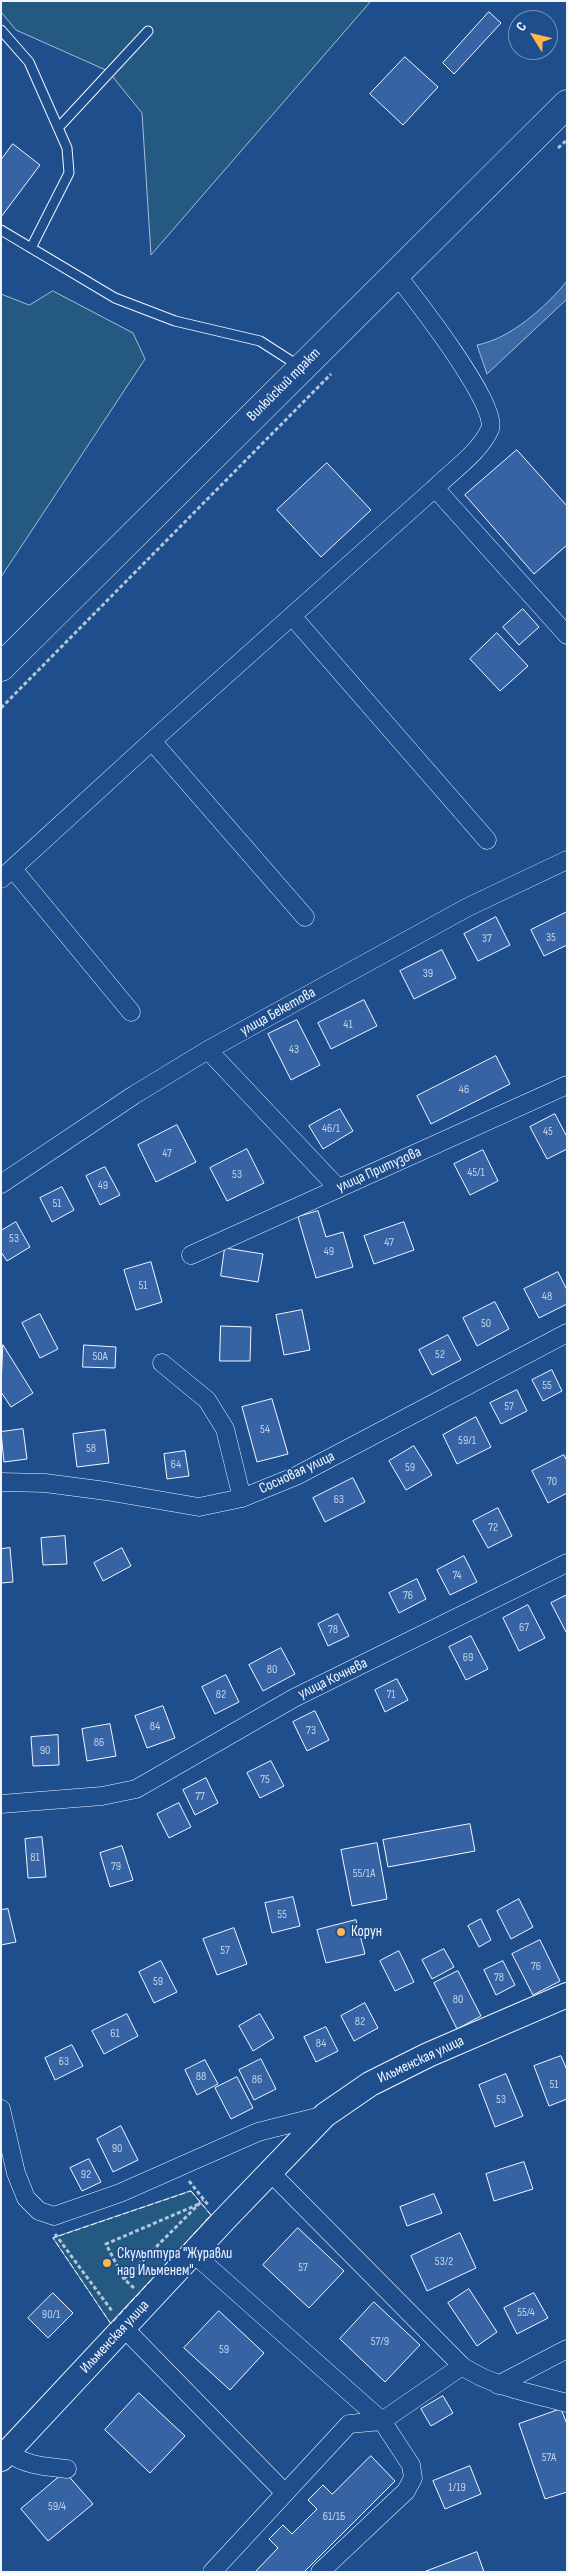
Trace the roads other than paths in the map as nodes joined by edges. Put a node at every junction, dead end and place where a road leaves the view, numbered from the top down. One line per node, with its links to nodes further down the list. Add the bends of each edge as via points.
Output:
1 (1, 30): 4 (lane, via 28,62)
2 (148, 31): 4 (lane)
3 (567, 104): 7 (main road, Вилюйский тракт)
4 (58, 128): 6 (lane, via 67,148 69,173)
5 (1, 230): 6 (lane)
6 (31, 248): 8 (lane, via 115,298 175,320 260,342)
7 (396, 274): 8 (main road, Вилюйский тракт); 9 (street, via 427,313 482,396 491,416 490,428 482,443)
8 (302, 367): 12 (main road, Вилюйский тракт)
9 (435, 488): 10 (street); 11 (street)
10 (292, 616): 13 (street); 14 (street)
11 (567, 635)
12 (1, 667)
13 (152, 741): 16 (street); 17 (street)
14 (487, 840)
15 (567, 860): 19 (street, улица Бекетова, via 468,907)
16 (7, 874): 18 (street)
17 (305, 917)
18 (131, 1012)
19 (208, 1050): 21 (street, улица Бекетова); 22 (street)
20 (567, 1085): 22 (street, улица Притузова)
21 (1, 1184)
22 (338, 1188): 23 (street, улица Притузова)
23 (191, 1255)
24 (567, 1333): 27 (street, Сосновая улица, via 296,1476)
25 (162, 1362): 27 (street, via 207,1400 224,1429)
26 (1, 1482): 27 (street, Сосновая улица, via 45,1483 198,1507)
27 (242, 1498)
28 (567, 1563): 29 (street, улица Кочнева, via 294,1698 136,1789 102,1796)
29 (1, 1804)
30 (567, 1995): 32 (main road, Ильменская улица, via 412,2063 370,2084)
31 (1, 2109): 32 (street, via 16,2174 26,2198 39,2211 54,2216 120,2193 258,2132)
32 (325, 2116): 33 (main road, Ильменская улица)
33 (270, 2172): 34 (main road, Ильменская улица); 37 (street)
34 (194, 2254): 35 (main road, Ильменская улица); 40 (street)
35 (124, 2328): 41 (main road, Ильменская улица); 43 (street)
36 (567, 2349): 38 (street)
37 (462, 2366): 38 (street); 40 (street)
38 (498, 2385): 39 (street)
39 (567, 2403)
40 (382, 2422): 43 (street, via 349,2424); 45 (street, via 411,2465 413,2478 406,2491)
41 (5, 2456): 42 (street, via 23,2463)
42 (66, 2469)
43 (285, 2493): 44 (street)
44 (212, 2572)
45 (320, 2572)

